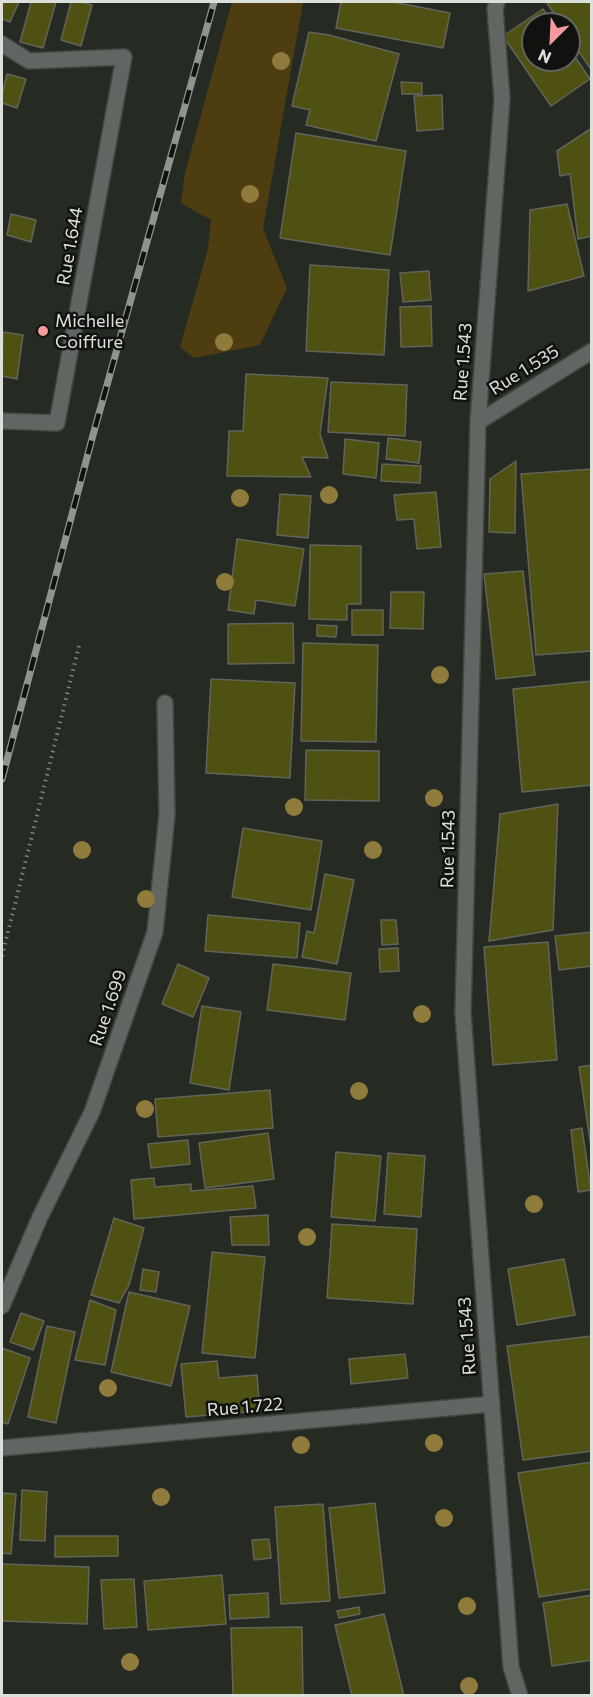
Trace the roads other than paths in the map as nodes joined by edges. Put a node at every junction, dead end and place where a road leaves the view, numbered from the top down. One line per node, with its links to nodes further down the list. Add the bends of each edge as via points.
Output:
1 (499, 4): 5 (street, Rue 1.543, via 502,99)
2 (2, 44): 4 (street, Rue 1.644, via 29,61 124,57 57,423)
3 (591, 351): 5 (street, Rue 1.535)
4 (2, 421)
5 (478, 422): 8 (street, Rue 1.543, via 463,1013)
6 (165, 703): 7 (street, Rue 1.699, via 167,815 155,932 92,1112)
7 (2, 1306)
8 (492, 1404): 9 (street, Rue 1.722); 10 (street, Rue 1.543, via 511,1667)
9 (2, 1448)
10 (520, 1695)

